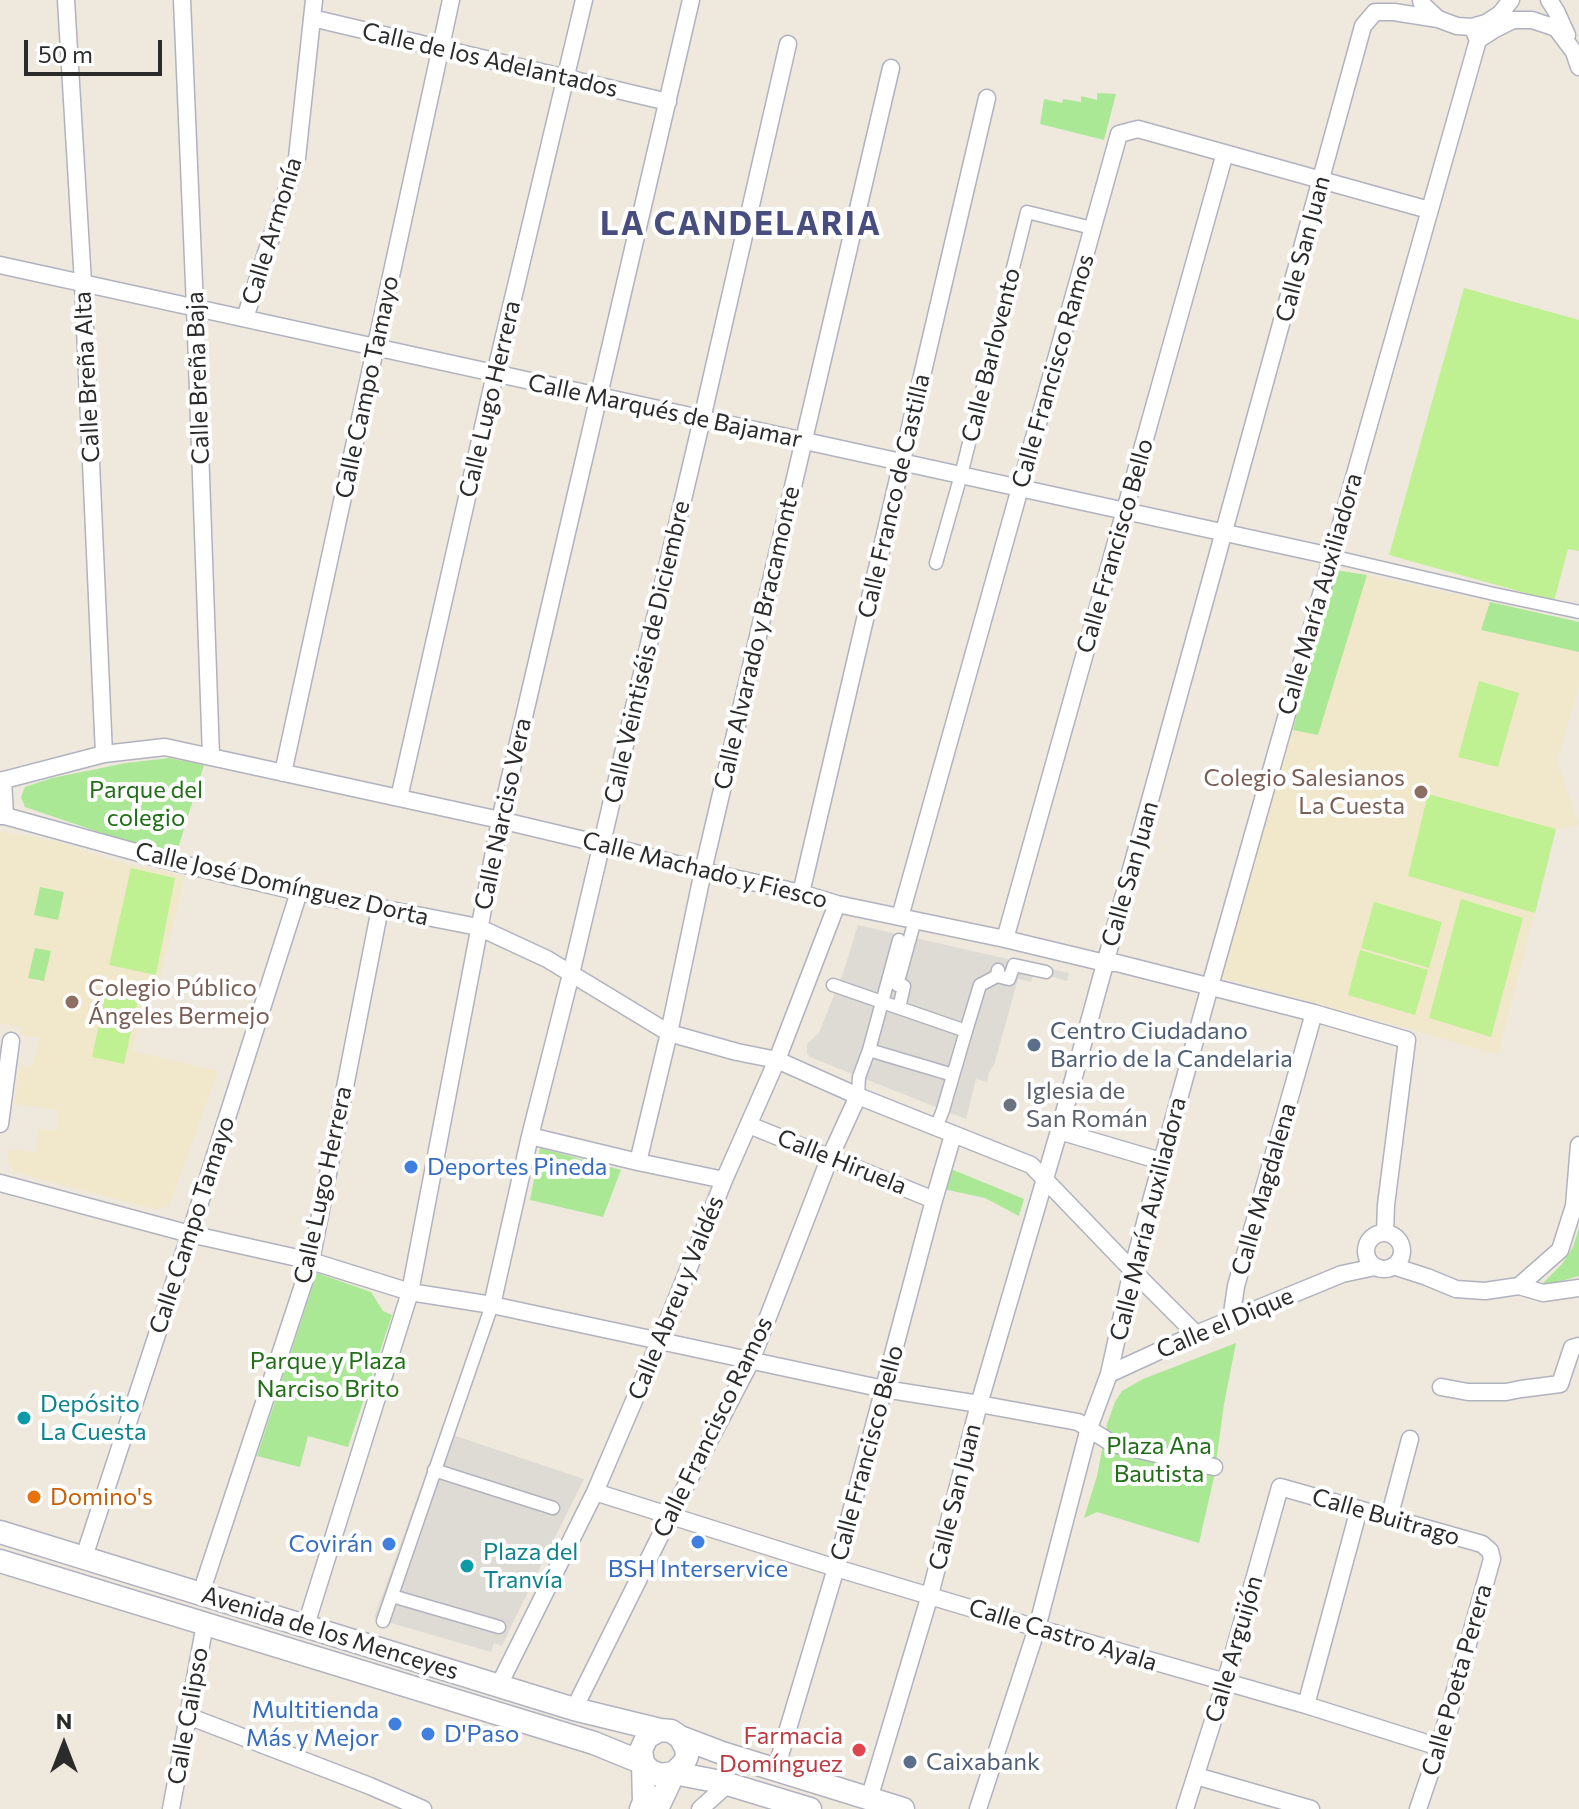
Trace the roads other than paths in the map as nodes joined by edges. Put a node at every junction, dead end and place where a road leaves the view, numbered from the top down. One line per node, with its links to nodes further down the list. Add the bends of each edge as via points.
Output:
1 (66, 0): 25 (street, Calle Breña Alta)
2 (182, 0): 26 (street, Calle Breña Baja)
3 (314, 0): 10 (street, Calle Armonía)
4 (451, 0): 14 (street, Calle Campo Tamayo)
5 (584, 0): 17 (street, Calle Lugo Herrera)
6 (691, 0): 19 (street, Calle Narciso Vera)
7 (1421, 0): 11 (street)
8 (1511, 0): 12 (street)
9 (1549, 0): 15 (street)
10 (312, 18): 14 (street, Calle de los Adelantados); 27 (street, Calle Armonía, via 297,158)
11 (1438, 19): 12 (street); 21 (street, Calle San Juan, via 1375,12 1363,26)
12 (1475, 33): 15 (street, via 1513,20 1532,20 1556,28); 22 (street, Calle María Auxiliadora)
13 (788, 44): 31 (street, Calle Veintiséis de Diciembre)
14 (440, 48): 17 (street, Calle de los Adelantados); 28 (street, Calle Campo Tamayo)
15 (1577, 59)
16 (891, 68): 32 (street, Calle Alvarado y Bracamonte)
17 (564, 78): 19 (street, Calle de los Adelantados); 29 (street, Calle Lugo Herrera)
18 (987, 98): 33 (street, Calle Franco de Castilla)
19 (668, 102): 30 (street, Calle Narciso Vera)
20 (1225, 153): 21 (street, Calle Francisco Ramos); 23 (street, Calle Francisco Ramos, via 1138,129 1119,134); 36 (street, Calle Francisco Bello)
21 (1322, 181): 22 (street, Calle Francisco Ramos); 37 (street, Calle San Juan)
22 (1429, 210): 38 (street, Calle María Auxiliadora)
23 (1092, 228): 34 (street, Calle Barlovento, via 1027,212); 35 (street, Calle Francisco Ramos)
24 (0, 265): 25 (street, Calle Marqués de Bajamar)
25 (83, 283): 26 (street, Calle Marqués de Bajamar); 41 (street, Calle Breña Alta)
26 (195, 307): 27 (street, Calle Marqués de Bajamar); 42 (street, Calle Breña Baja)
27 (245, 318): 28 (street, Calle Marqués de Bajamar)
28 (375, 348): 29 (street, Calle Marqués de Bajamar); 43 (street, Calle Campo Tamayo)
29 (495, 374): 30 (street, Calle Marqués de Bajamar); 45 (street, Calle Lugo Herrera)
30 (600, 397): 31 (street, Calle Marqués de Bajamar); 47 (street, Calle Narciso Vera)
31 (702, 419): 32 (street, Calle Marqués de Bajamar); 48 (street, Calle Veintiséis de Diciembre)
32 (803, 441): 33 (street, Calle Marqués de Bajamar); 49 (street, Calle Alvarado y Bracamonte)
33 (903, 462): 34 (street, Calle Marqués de Bajamar); 51 (street, Calle Franco de Castilla)
34 (961, 475): 35 (street, Calle Marqués de Bajamar); 39 (street, Calle Barlovento)
35 (1020, 489): 36 (street, Calle Marqués de Bajamar); 54 (street, Calle Francisco Ramos)
36 (1125, 511): 37 (street, Calle Marqués de Bajamar); 56 (street, Calle Francisco Bello)
37 (1225, 532): 38 (street, Calle Marqués de Bajamar); 58 (street, Calle San Juan)
38 (1331, 556): 40 (street); 62 (street, Calle María Auxiliadora)
39 (936, 563)
40 (1579, 612)
41 (104, 754): 42 (street, Calle Machado y Fiesco, via 165,747); 44 (street, Calle Machado y Fiesco)
42 (211, 756): 43 (street, Calle Machado y Fiesco)
43 (283, 773): 45 (street, Calle Machado y Fiesco)
44 (2, 780): 46 (street)
45 (399, 798): 47 (street, Calle Machado y Fiesco)
46 (2, 816): 50 (street, Calle José Domínguez Dorta)
47 (500, 820): 48 (street, Calle Machado y Fiesco); 55 (street, Calle Narciso Vera)
48 (601, 844): 49 (street, Calle Machado y Fiesco); 60 (street, Calle Veintiséis de Diciembre)
49 (703, 871): 51 (street, Calle Machado y Fiesco); 67 (street, Calle Alvarado y Bracamonte)
50 (299, 892): 53 (street, Calle José Domínguez Dorta); 88 (street, Calle Campo Tamayo)
51 (801, 893): 52 (street, Calle Machado y Fiesco)
52 (837, 904): 54 (street, Calle Machado y Fiesco); 70 (street, Calle Abreu y Valdés)
53 (380, 908): 55 (street, Calle José Domínguez Dorta); 91 (street, Calle Lugo Herrera)
54 (907, 918): 56 (street, Calle Machado y Fiesco); 64 (street, via 897,985 904,986)
55 (478, 927): 60 (street, Calle José Domínguez Dorta); 97 (street, Calle Narciso Vera)
56 (1005, 939): 58 (street, Calle Machado y Fiesco)
57 (899, 940): 63 (street)
58 (1105, 963): 62 (street, Calle Machado y Fiesco); 76 (street, Calle San Juan)
59 (1046, 972): 66 (street, via 1014,965 1009,979 998,973 980,985)
60 (571, 974): 67 (street, Calle José Domínguez Dorta); 78 (street, Calle Veintiséis de Diciembre)
61 (833, 985): 63 (street)
62 (1210, 986): 65 (street, Calle Machado y Fiesco); 81 (street, Calle María Auxiliadora)
63 (882, 1001): 64 (street); 69 (street)
64 (899, 1008): 66 (street)
65 (1314, 1013): 87 (street, Calle Machado y Fiesco, via 1407,1040); 99 (street, Calle Magdalena, via 1236,1286)
66 (966, 1031): 71 (street)
67 (669, 1033): 70 (street, Calle José Domínguez Dorta); 82 (street, Calle Alvarado y Bracamonte)
68 (11, 1041): 73 (street)
69 (869, 1050): 71 (street); 72 (street)
70 (777, 1060): 72 (street, Calle José Domínguez Dorta); 74 (street, Calle Abreu y Valdés)
71 (953, 1075): 75 (street)
72 (858, 1096): 75 (street, Calle José Domínguez Dorta); 80 (street, Calle Francisco Ramos)
73 (0, 1124)
74 (749, 1125): 80 (street, Calle Hiruela); 83 (street, Calle Abreu y Valdés)
75 (936, 1128): 77 (street, Calle José Domínguez Dorta)
76 (1059, 1131): 81 (street); 84 (street, Calle San Juan)
77 (953, 1135): 84 (street, Calle José Domínguez Dorta, via 1031,1165); 86 (street, Calle Francisco Bello)
78 (530, 1136): 82 (street); 98 (street, Calle Veintiséis de Diciembre)
79 (1579, 1145): 95 (street, via 1574,1206 1560,1250)
80 (830, 1157): 86 (street, Calle Hiruela); 103 (street, Calle Francisco Ramos)
81 (1161, 1161): 93 (street, Calle María Auxiliadora)
82 (638, 1162): 83 (street)
83 (724, 1180): 101 (street, Calle Abreu y Valdés)
84 (1045, 1180): 93 (street, Calle José Domínguez Dorta); 107 (street, Calle San Juan)
85 (0, 1183): 88 (street)
86 (934, 1200): 106 (street, Calle Francisco Bello)
87 (1385, 1233): 89 (street, via 1369,1240); 90 (street, via 1399,1242)
88 (190, 1234): 91 (street); 120 (street, Calle Campo Tamayo)
89 (1366, 1252): 92 (street); 94 (street, Calle el Dique)
90 (1398, 1259): 92 (street, via 1387,1269); 95 (street, via 1456,1289)
91 (311, 1261): 97 (street); 123 (street, Calle Lugo Herrera)
92 (1375, 1267): 94 (street, Calle el Dique)
93 (1132, 1270): 100 (street, Calle José Domínguez Dorta); 104 (street, Calle María Auxiliadora)
94 (1342, 1274): 99 (street, Calle el Dique)
95 (1519, 1286): 96 (street, via 1543,1293)
96 (1579, 1288)
97 (410, 1292): 98 (street); 128 (street, Calle Narciso Vera)
98 (492, 1305): 101 (street); 111 (street)
99 (1231, 1320): 100 (street, Calle el Dique)
100 (1196, 1334): 104 (street, Calle el Dique)
101 (660, 1340): 103 (street); 113 (street, Calle Abreu y Valdés)
102 (1579, 1346): 105 (street, via 1572,1348 1560,1384 1506,1392)
103 (751, 1361): 106 (street); 116 (street, Calle Francisco Ramos)
104 (1109, 1374): 108 (street, Calle María Auxiliadora)
105 (1441, 1387)
106 (884, 1389): 107 (street); 122 (street, Calle Francisco Bello)
107 (979, 1404): 108 (street); 124 (street, Calle San Juan)
108 (1089, 1428): 110 (street, via 1113,1444); 130 (street, Calle María Auxiliadora)
109 (1410, 1439): 117 (street)
110 (1214, 1467)
111 (434, 1470): 114 (street); 125 (street)
112 (1280, 1487): 115 (street, Calle Buitrago); 131 (street, Calle Arguijón)
113 (595, 1492): 116 (street, Calle Castro Ayala); 132 (street, Calle Abreu y Valdés)
114 (553, 1508)
115 (1359, 1509): 117 (street, Calle Buitrago); 133 (street)
116 (670, 1516): 122 (street, Calle Castro Ayala); 134 (street, Calle Francisco Ramos)
117 (1389, 1518): 119 (street, Calle Buitrago, via 1482,1544)
118 (0, 1532): 120 (main road, Avenida de los Menceyes)
119 (1490, 1551): 137 (street, Calle Poeta Perera)
120 (84, 1557): 123 (main road, Avenida de los Menceyes)
121 (0, 1561): 127 (main road, Avenida de los Menceyes)
122 (836, 1568): 124 (street, Calle Castro Ayala); 139 (street, Calle Francisco Bello)
123 (201, 1593): 128 (main road, Avenida de los Menceyes)
124 (930, 1595): 130 (street, Calle Castro Ayala); 143 (street, Calle San Juan)
125 (392, 1596): 126 (street); 129 (street)
126 (383, 1621)
127 (205, 1624): 135 (street, Calle Calipso); 138 (main road, Avenida de los Menceyes, via 594,1743)
128 (306, 1625): 132 (main road, Avenida de los Menceyes)
129 (499, 1627)
130 (1037, 1628): 131 (street, Calle Castro Ayala); 151 (street, Calle María Auxiliadora)
131 (1225, 1683): 133 (street, Calle Castro Ayala); 141 (street, Calle Arguijón)
132 (499, 1685): 134 (main road, Avenida de los Menceyes)
133 (1306, 1705): 137 (street, Calle Castro Ayala)
134 (574, 1709): 136 (main road, Avenida de los Menceyes)
135 (188, 1716): 145 (street, Calle Calipso); 146 (street)
136 (670, 1734): 138 (main road, via 647,1737); 139 (main road, Avenida de los Menceyes); 140 (main road, via 686,1748 687,1756)
137 (1439, 1747): 154 (street, Calle Poeta Perera)
138 (643, 1763): 140 (main road, via 660,1775); 147 (main road)
139 (776, 1769): 143 (main road, Avenida de los Menceyes)
140 (674, 1773): 142 (main road); 148 (main road)
141 (1196, 1776): 152 (street, Calle Arguijón); 153 (street)
142 (728, 1784): 144 (main road); 149 (street)
143 (869, 1799): 150 (main road, Avenida de los Menceyes)
144 (795, 1807)
145 (171, 1809)
146 (423, 1809)
147 (641, 1809)
148 (657, 1809)
149 (700, 1809)
150 (903, 1809)
151 (978, 1809)
152 (1185, 1809)
153 (1311, 1809)
154 (1418, 1809)

